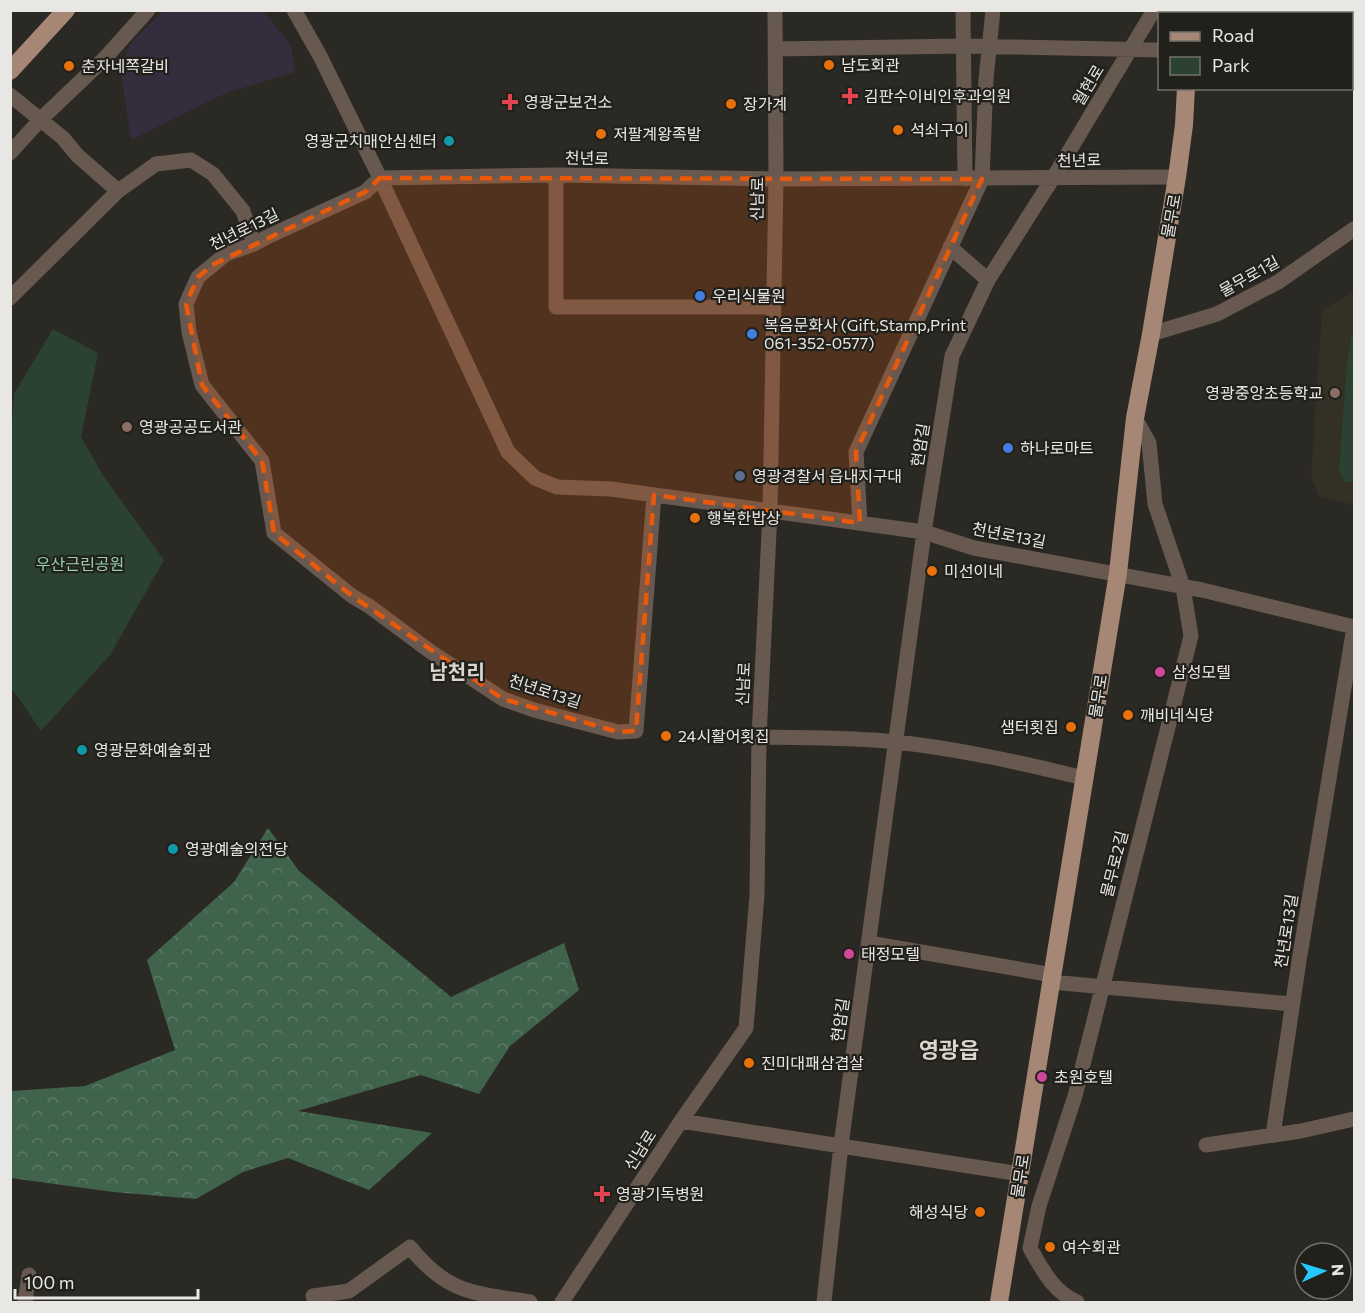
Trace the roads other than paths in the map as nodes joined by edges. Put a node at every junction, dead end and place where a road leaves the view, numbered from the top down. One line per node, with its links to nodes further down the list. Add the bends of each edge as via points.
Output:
1 (66, 10): 13 (main road)
2 (148, 10): 16 (street)
3 (294, 10): 20 (street)
4 (775, 10): 10 (street, 신남로)
5 (963, 10): 8 (street)
6 (993, 10): 9 (street)
7 (1154, 10): 11 (street, 월현로)
8 (963, 46): 9 (street); 10 (street); 21 (street)
9 (990, 47): 11 (street); 22 (street)
10 (775, 49): 24 (street, 신남로)
11 (1130, 49): 12 (street); 23 (street, 월현로)
12 (1158, 50)
13 (10, 71)
14 (1186, 90): 19 (main road, 물무로)
15 (10, 94): 16 (street)
16 (40, 120): 17 (street); 25 (street)
17 (10, 153)
18 (556, 175): 20 (street, 천년로); 24 (street, 천년로); 31 (street, via 556,307)
19 (1177, 177): 23 (street, 천년로); 32 (main road, 물무로)
20 (380, 178): 27 (street, 천년로13길, via 365,192); 34 (street, 천년로13길, via 508,452 535,478 557,487)
21 (965, 178): 22 (street, 천년로); 24 (street, 천년로)
22 (982, 178): 23 (street, 천년로); 28 (street)
23 (1053, 178): 29 (street, 현암길)
24 (776, 179): 31 (street, 신남로)
25 (118, 191): 27 (street, via 156,164 191,160 213,174 243,211); 30 (street)
26 (1354, 229): 32 (street, 물무로1길, via 1278,282 1217,314)
27 (254, 244): 34 (street, 천년로13길, via 226,254 198,277 186,304 202,385 262,461 274,533 352,596 503,699 618,732 636,731)
28 (950, 247): 29 (street); 36 (street, via 856,453)
29 (988, 280): 37 (street, 현암길, via 952,356)
30 (10, 298)
31 (773, 307): 35 (street, 신남로)
32 (1152, 334): 33 (main road, 물무로)
33 (1135, 418): 38 (main road, 물무로); 39 (street, 물무로2길, via 1149,443 1155,504)
34 (654, 495): 35 (street, 천년로13길)
35 (770, 512): 36 (street, 천년로13길); 41 (street, 신남로)
36 (860, 524): 37 (street, 천년로13길)
37 (924, 532): 38 (street, 천년로13길, via 974,548); 42 (street, 현암길)
38 (1118, 573): 39 (street, 천년로13길); 43 (main road, 물무로)
39 (1183, 586): 40 (street, 천년로13길); 46 (street, 물무로2길, via 1191,636)
40 (1354, 627): 47 (street, 천년로13길)
41 (759, 737): 42 (street); 49 (street, 신남로, via 757,895 746,1028)
42 (896, 742): 43 (street, via 970,752); 44 (street, 현암길)
43 (1084, 778): 45 (main road, 물무로)
44 (869, 943): 45 (street); 51 (street, 현암길)
45 (1052, 978): 46 (street); 53 (main road, 물무로)
46 (1102, 987): 47 (street); 57 (street, 물무로2길, via 1075,1096 1029,1248)
47 (1292, 1005): 50 (street, 천년로13길)
48 (1354, 1119): 50 (street)
49 (681, 1121): 51 (street); 61 (street, 신남로)
50 (1273, 1136): 52 (street)
51 (841, 1145): 53 (street); 62 (street, 현암길)
52 (1206, 1145)
53 (1020, 1174): 56 (main road, 물무로)
54 (29, 1275): 59 (street)
55 (313, 1296): 58 (street)
56 (1000, 1296): 63 (street)
57 (1054, 1296): 64 (street, 물무로2길)
58 (336, 1298): 60 (street, via 410,1247 423,1264 467,1292)
59 (25, 1302)
60 (530, 1302)
61 (562, 1302)
62 (824, 1302)
63 (989, 1302)
64 (1077, 1302)

